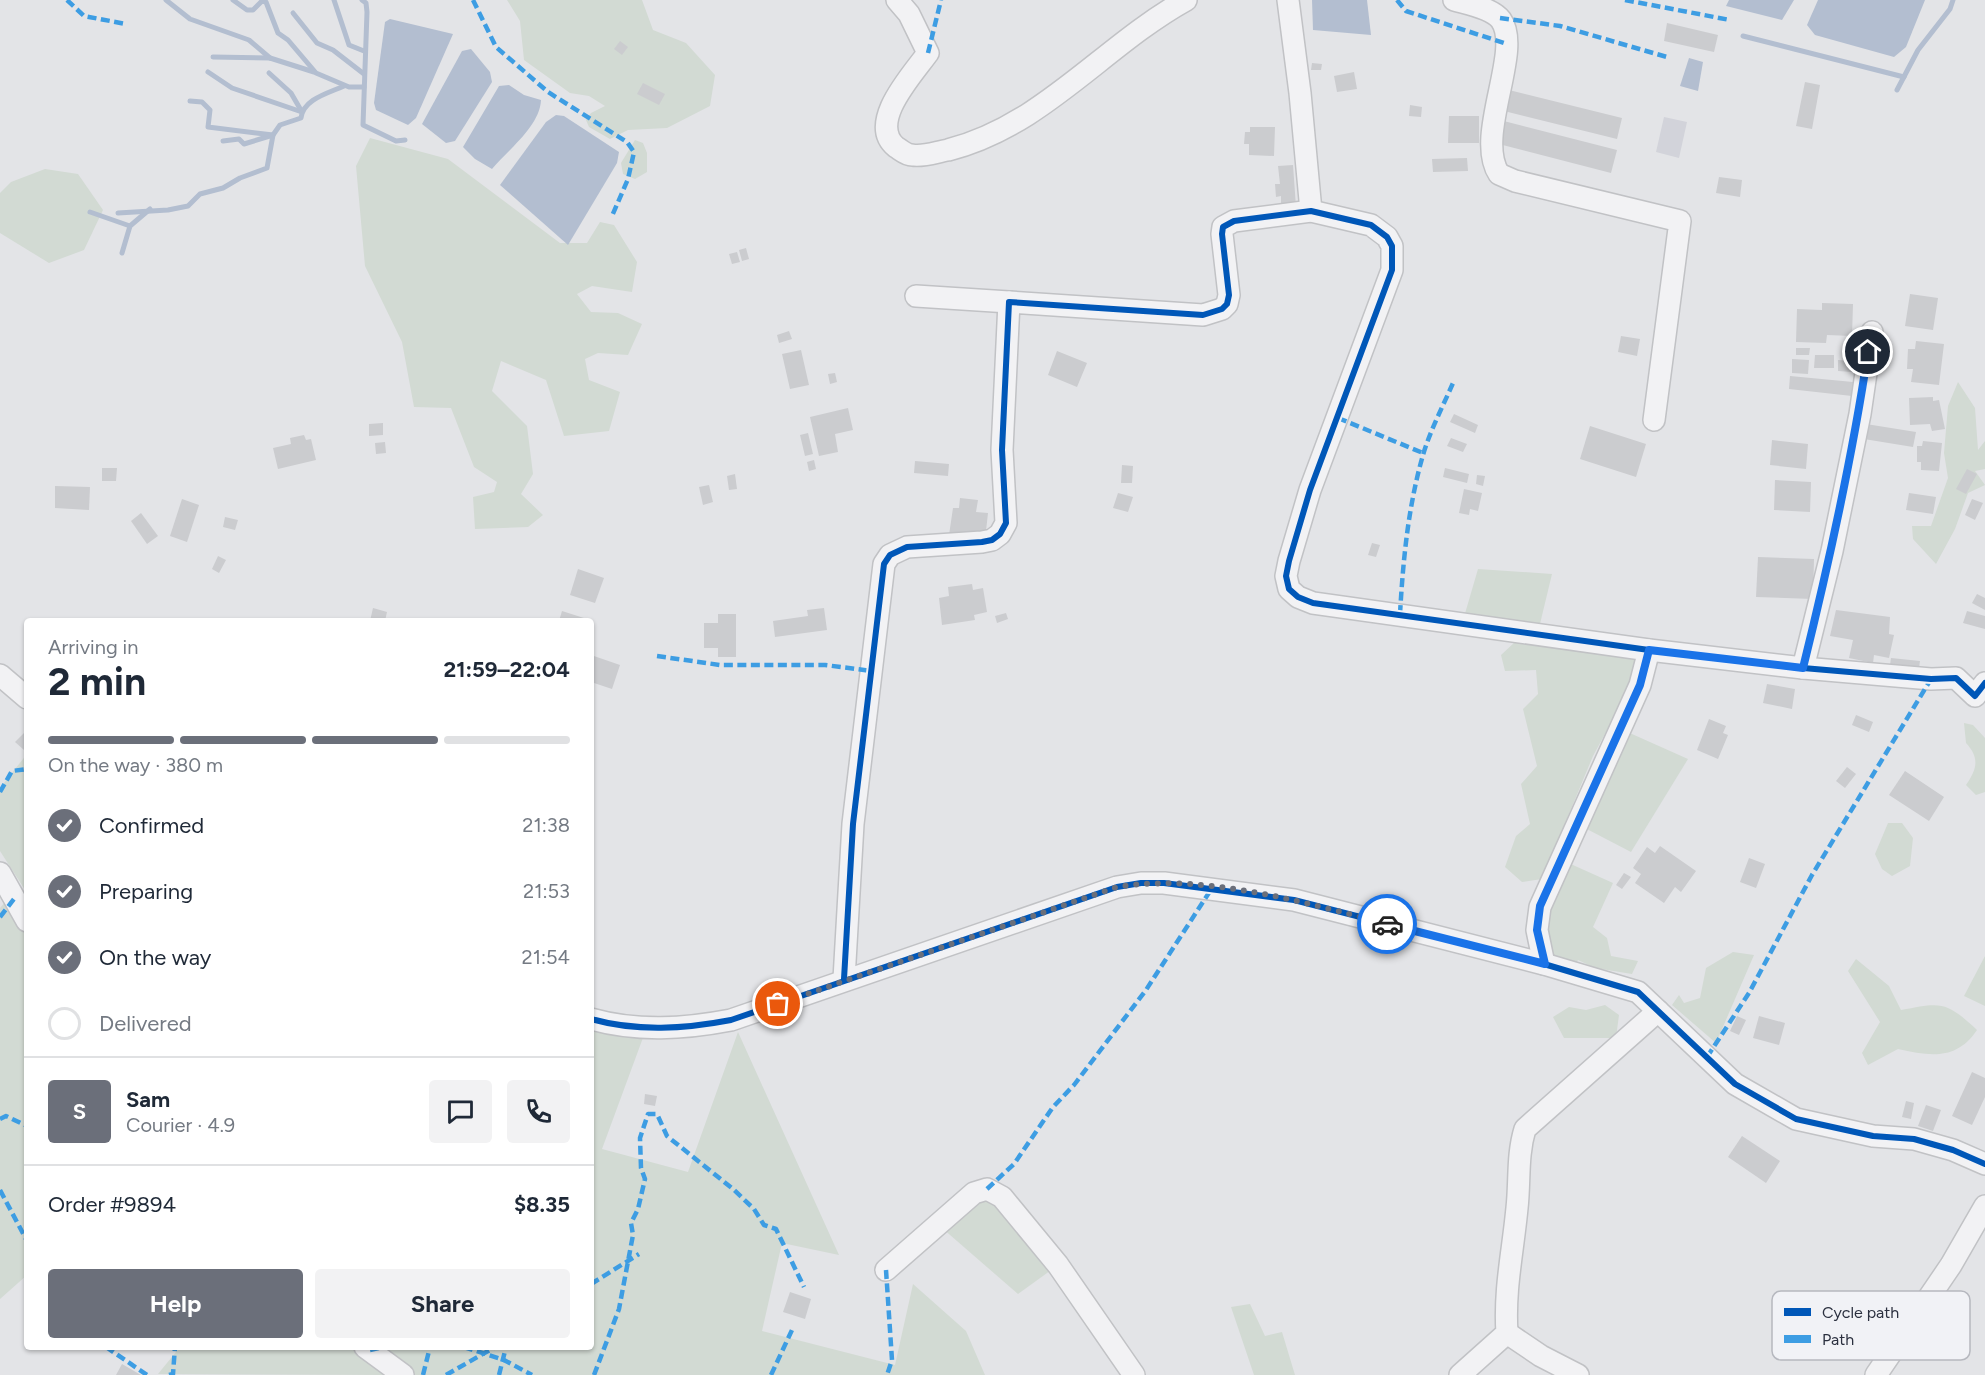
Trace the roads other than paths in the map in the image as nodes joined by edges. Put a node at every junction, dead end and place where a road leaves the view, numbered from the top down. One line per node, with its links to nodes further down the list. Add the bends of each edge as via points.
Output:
1 (897, 0): 2 (street, via 909,14 928,54 888,113 885,127 888,139 898,148 909,155 923,156 962,146 1028,115)
2 (1186, 0)
3 (1288, 0): 5 (street)
4 (1454, 0): 9 (street, via 1494,14 1506,31 1493,147 1494,166 1499,174 1680,221)
5 (1311, 211): 7 (street, via 1234,220 1223,227 1229,295 1227,304 1214,313); 10 (street, via 1371,225 1387,237 1393,255 1392,270 1310,490 1289,561 1289,589 1313,603)
6 (916, 296): 7 (street)
7 (1008, 302): 18 (street, via 1002,450 1006,522 992,540 907,547 890,555 884,564 853,824)
8 (1872, 332): 11 (street, via 1832,551)
9 (1654, 420)
10 (1649, 650): 11 (street); 17 (street, via 1640,685 1540,906 1537,937)
11 (1803, 668): 13 (street, via 1956,678 1975,696)
12 (0, 675): 14 (street)
13 (1985, 683)
14 (24, 695)
15 (0, 873): 16 (street)
16 (24, 916)
17 (1545, 964): 18 (street, via 1294,900 1141,883 1117,887); 19 (street, via 1638,992)
18 (844, 979): 20 (street, via 756,1012 689,1028 632,1027)
19 (1658, 1011): 21 (street, via 1735,1084 1796,1119 1873,1136 1914,1139); 25 (street, via 1525,1129 1505,1303)
20 (594, 1020)
21 (1985, 1164)
22 (1985, 1206): 24 (street)
23 (886, 1270): 29 (street, via 974,1193 987,1189 1002,1197 1058,1265)
24 (1933, 1291)
25 (1507, 1333): 30 (street); 31 (street)
26 (369, 1350): 28 (street)
27 (1886, 1360): 32 (street)
28 (403, 1375)
29 (1134, 1375)
30 (1460, 1375)
31 (1578, 1375)
32 (1876, 1375)

